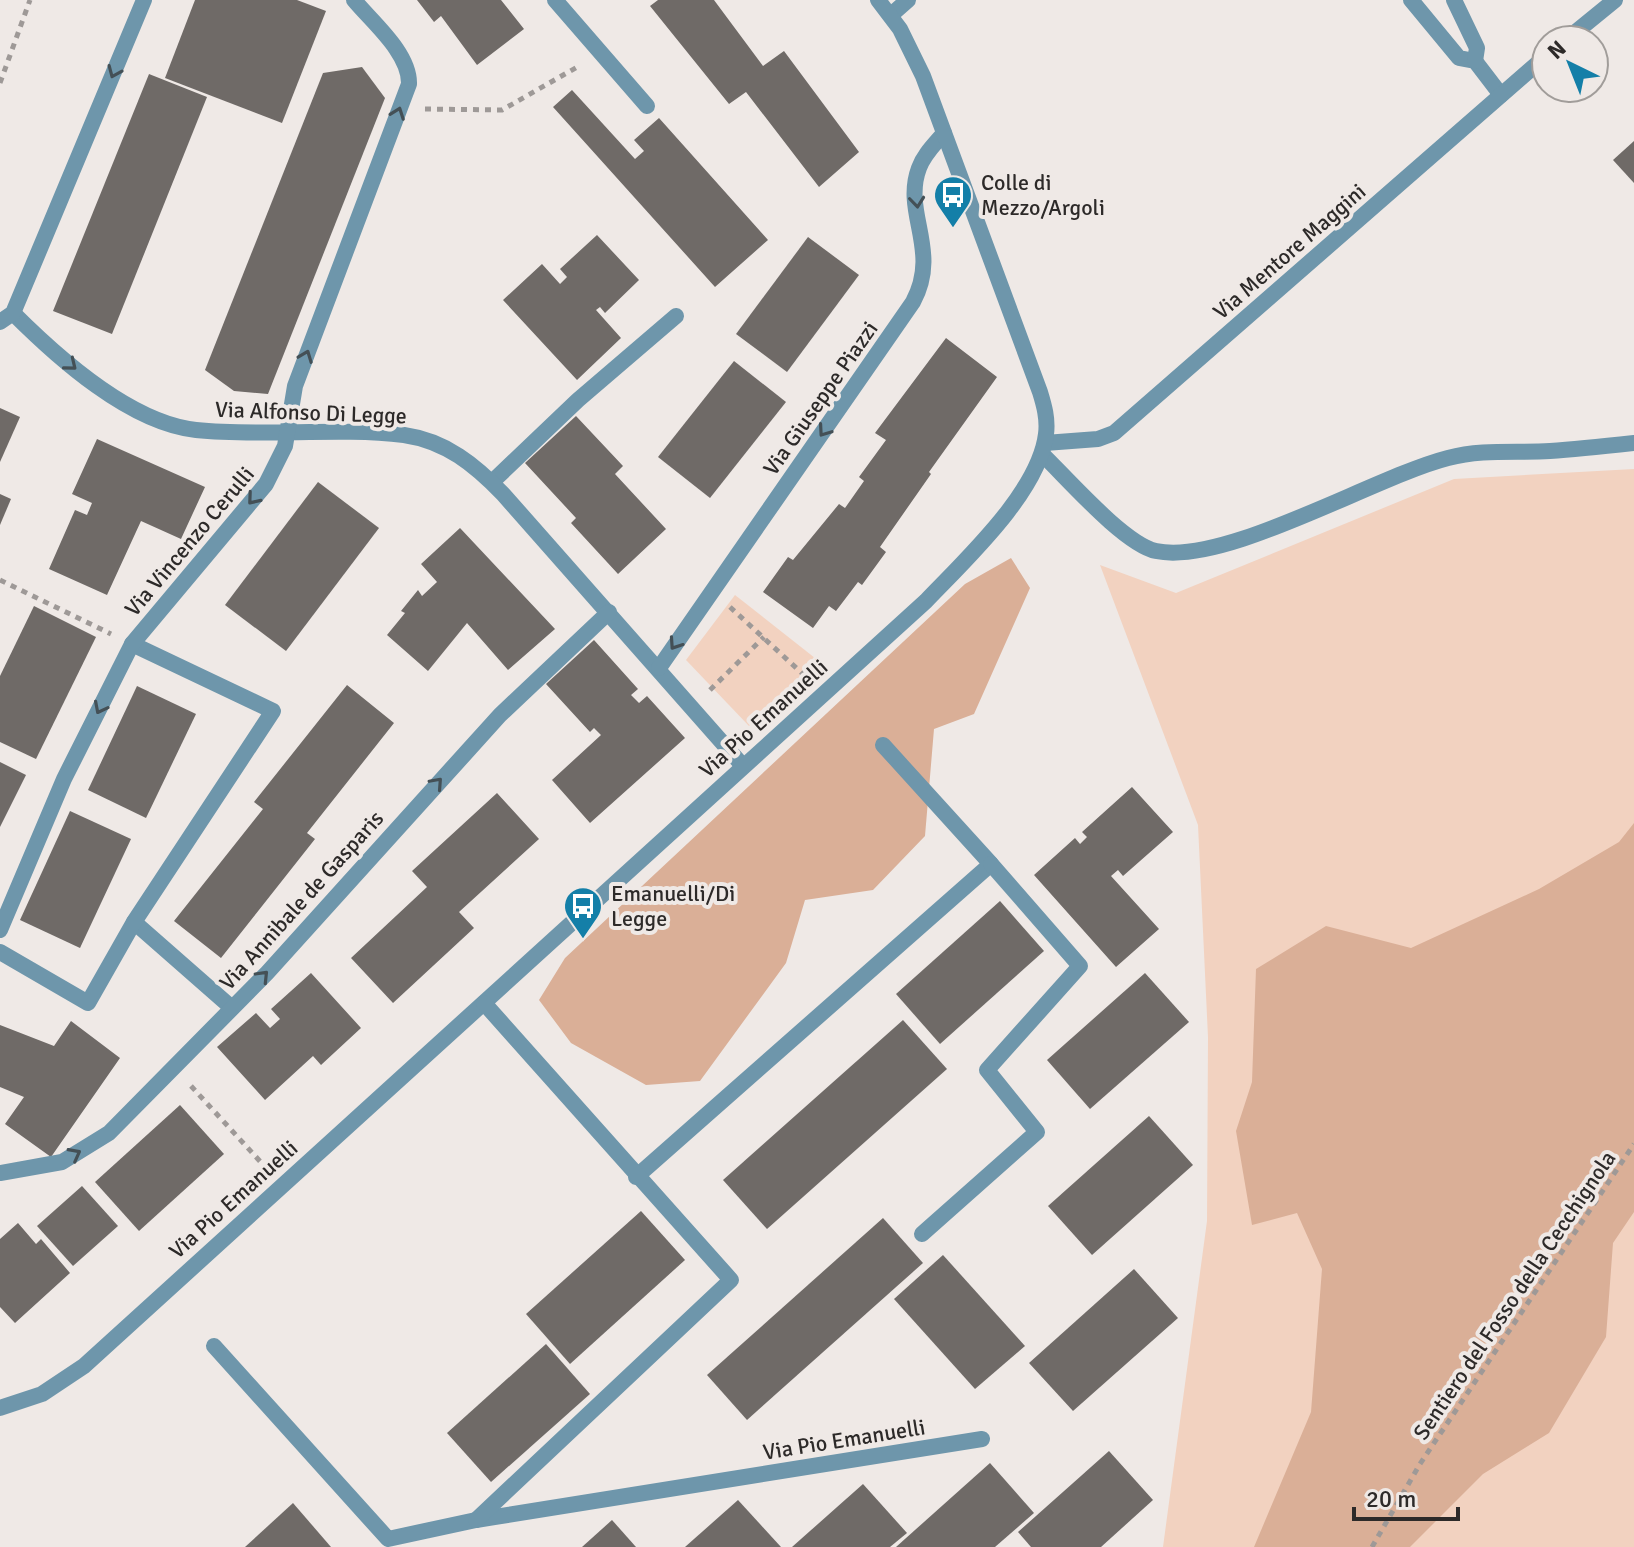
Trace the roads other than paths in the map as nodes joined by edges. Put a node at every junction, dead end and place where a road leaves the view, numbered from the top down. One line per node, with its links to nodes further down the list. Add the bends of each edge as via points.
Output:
1 (144, 0): 17 (street, one-way to 17)
2 (354, 0): 18 (street, Via Vincenzo Cerulli, one-way to 2, via 295,386 409,84 406,66)
3 (555, 0): 14 (street)
4 (878, 0): 9 (street)
5 (908, 0): 9 (street)
6 (1411, 0): 11 (street, via 1459,58)
7 (1454, 0): 11 (street, via 1477,48)
8 (1615, 0): 10 (street)
9 (891, 15): 15 (street, via 923,76)
10 (1586, 24)
11 (1475, 61): 13 (street)
12 (1530, 70): 13 (street, Via Mentore Maggini)
13 (1501, 95): 20 (street, Via Mentore Maggini, via 1114,433)
14 (647, 106)
15 (944, 133): 20 (street, via 1040,392 1047,420); 24 (street, Via Giuseppe Piazzi, one-way to 24, via 916,177 925,255 919,291)
16 (676, 316): 21 (street)
17 (6, 317): 18 (street, Via Alfonso Di Legge, one-way to 18, via 150,417 197,430)
18 (288, 431): 21 (street, Via Alfonso Di Legge, via 424,439 464,458); 23 (street, Via Vincenzo Cerulli, one-way to 23, via 280,463 266,484)
19 (1634, 443): 20 (street, via 1547,451 1486,449 1444,459 1188,554 1155,551 1133,542)
20 (1043, 448): 26 (street, Via Pio Emanuelli, via 1017,497 947,580)
21 (492, 482): 22 (street, Via Alfonso Di Legge)
22 (609, 612): 24 (street, Via Alfonso Di Legge); 32 (street, Via Annibale de Gasparis, one-way to 22, via 508,707)
23 (132, 644): 28 (street, via 273,711); 29 (street, Via Vincenzo Cerulli, one-way to 29, via 64,779)
24 (659, 668): 26 (street, Via Alfonso Di Legge)
25 (883, 745): 27 (street)
26 (743, 766): 31 (street, Via Pio Emanuelli)
27 (991, 864): 34 (street); 35 (street, via 1080,966 987,1070 1037,1132)
28 (134, 922): 30 (street, via 88,1003); 32 (street)
29 (0, 930)
30 (0, 952)
31 (484, 1003): 34 (street); 37 (street, Via Pio Emanuelli, via 84,1366 42,1394)
32 (232, 1008): 33 (street, Via Annibale de Gasparis, one-way to 32, via 52,1165 97,1141)
33 (0, 1173)
34 (636, 1177): 39 (street, via 731,1280)
35 (922, 1234)
36 (214, 1346): 40 (street, Via Pio Emanuelli)
37 (0, 1408)
38 (982, 1439): 39 (street, Via Pio Emanuelli)
39 (476, 1520): 40 (street, Via Pio Emanuelli)
40 (386, 1543)

